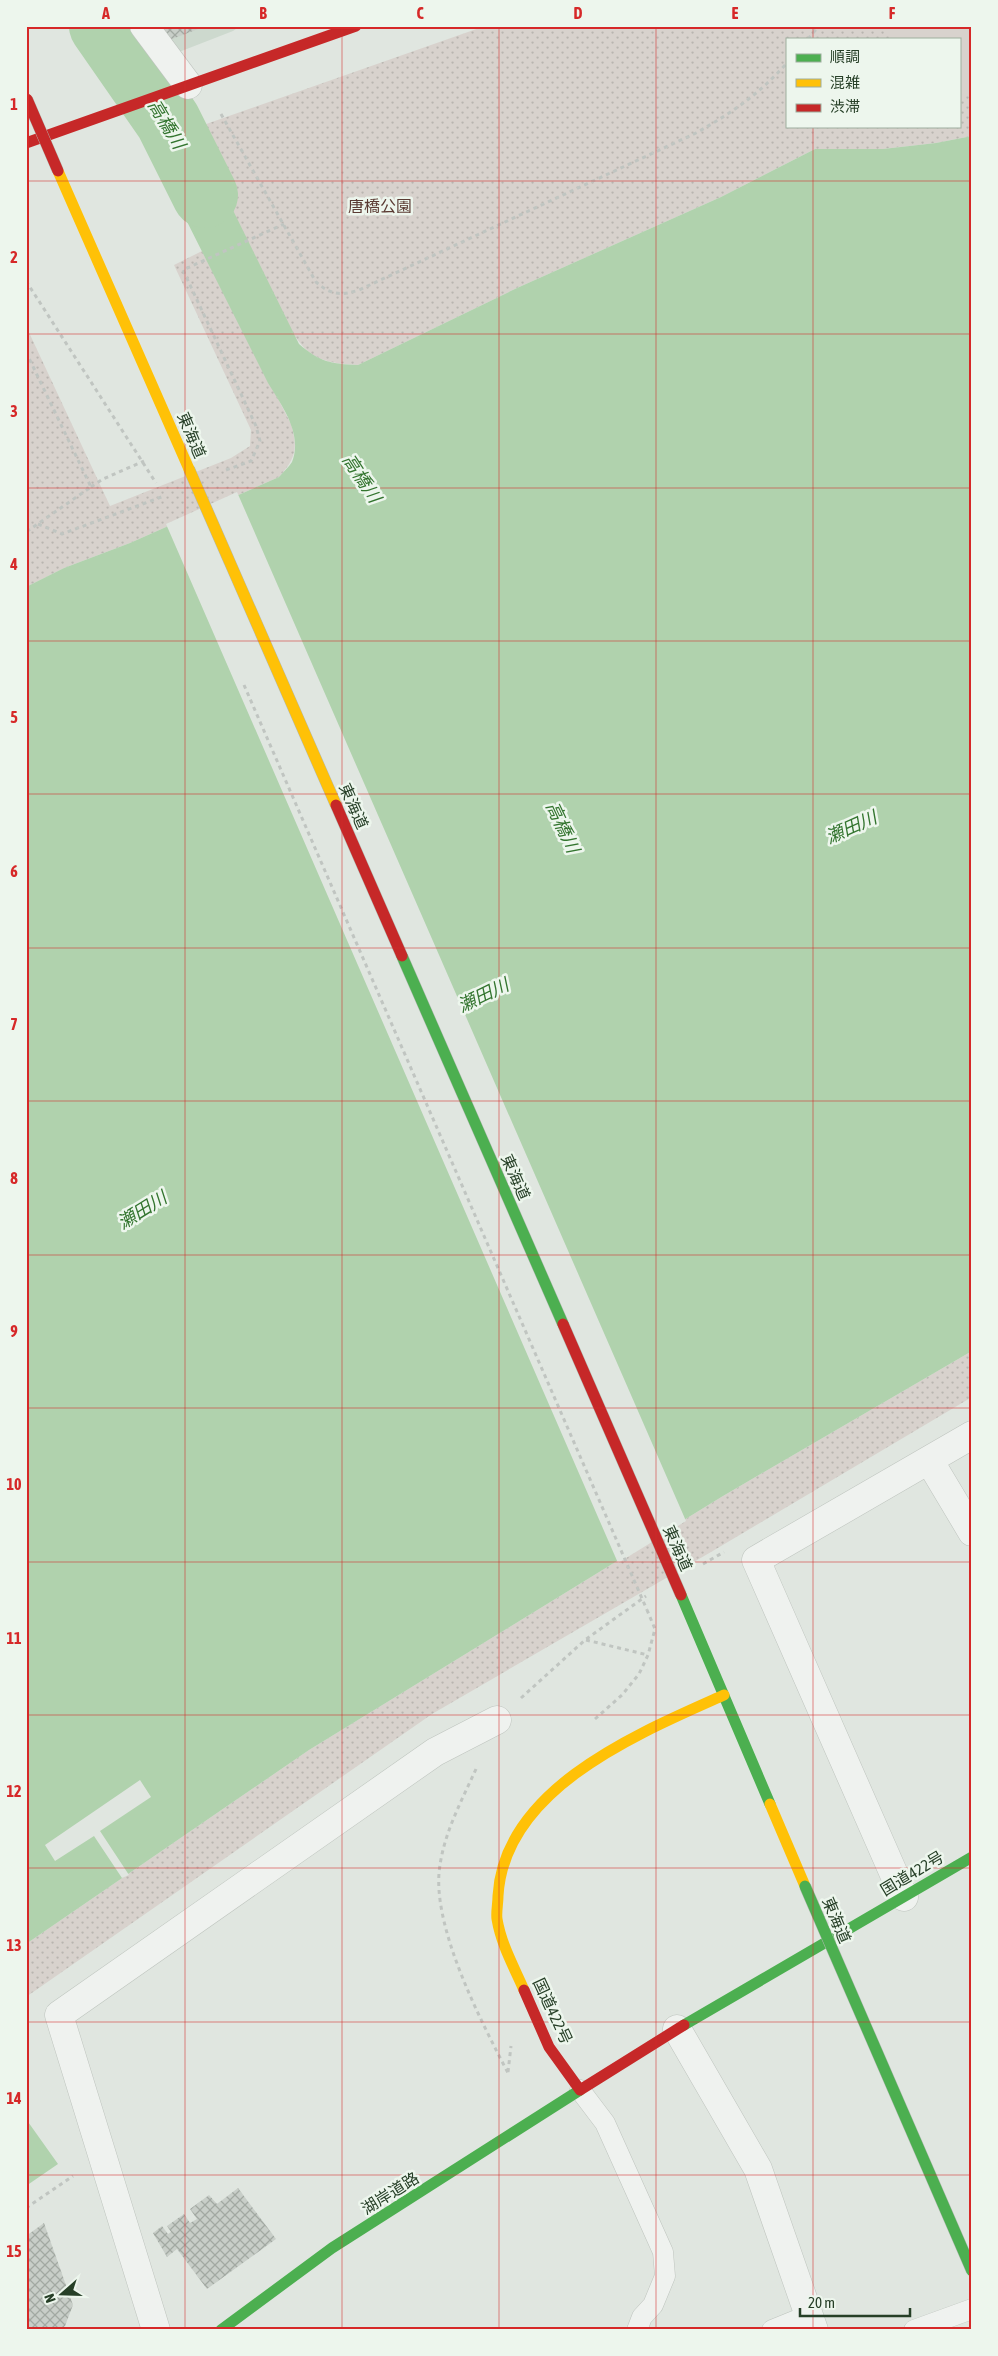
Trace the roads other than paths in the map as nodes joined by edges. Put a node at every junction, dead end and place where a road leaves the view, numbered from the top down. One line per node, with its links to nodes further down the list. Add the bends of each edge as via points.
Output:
1 (144, 26): 3 (street)
2 (356, 26): 3 (main road)
3 (182, 87): 5 (main road)
4 (27, 98): 9 (main road, 東海道, bridge)
5 (26, 142)
6 (972, 1435): 7 (street)
7 (929, 1460): 8 (street); 12 (street, via 756,1560)
8 (972, 1532)
9 (724, 1695): 15 (main road, 国道422号, via 670,1719 588,1764 533,1812 510,1844 498,1882 498,1918 509,1956 549,2047); 16 (main road, 東海道, bridge)
10 (497, 1720): 19 (street, via 435,1752 59,2015)
11 (972, 1857): 12 (main road, 国道422号)
12 (904, 1897): 13 (main road, 国道422号)
13 (828, 1942): 14 (main road, 国道422号); 16 (street)
14 (677, 2029): 15 (main road, 国道422号); 18 (street, via 758,2168)
15 (580, 2090): 20 (main road, 湖岸道路, via 332,2248); 21 (lane, via 605,2123 663,2252 666,2276)
16 (972, 2271)
17 (972, 2309): 23 (lane)
18 (812, 2322): 22 (lane)
19 (156, 2330)
20 (221, 2330)
21 (637, 2330)
22 (772, 2330)
23 (914, 2330)

